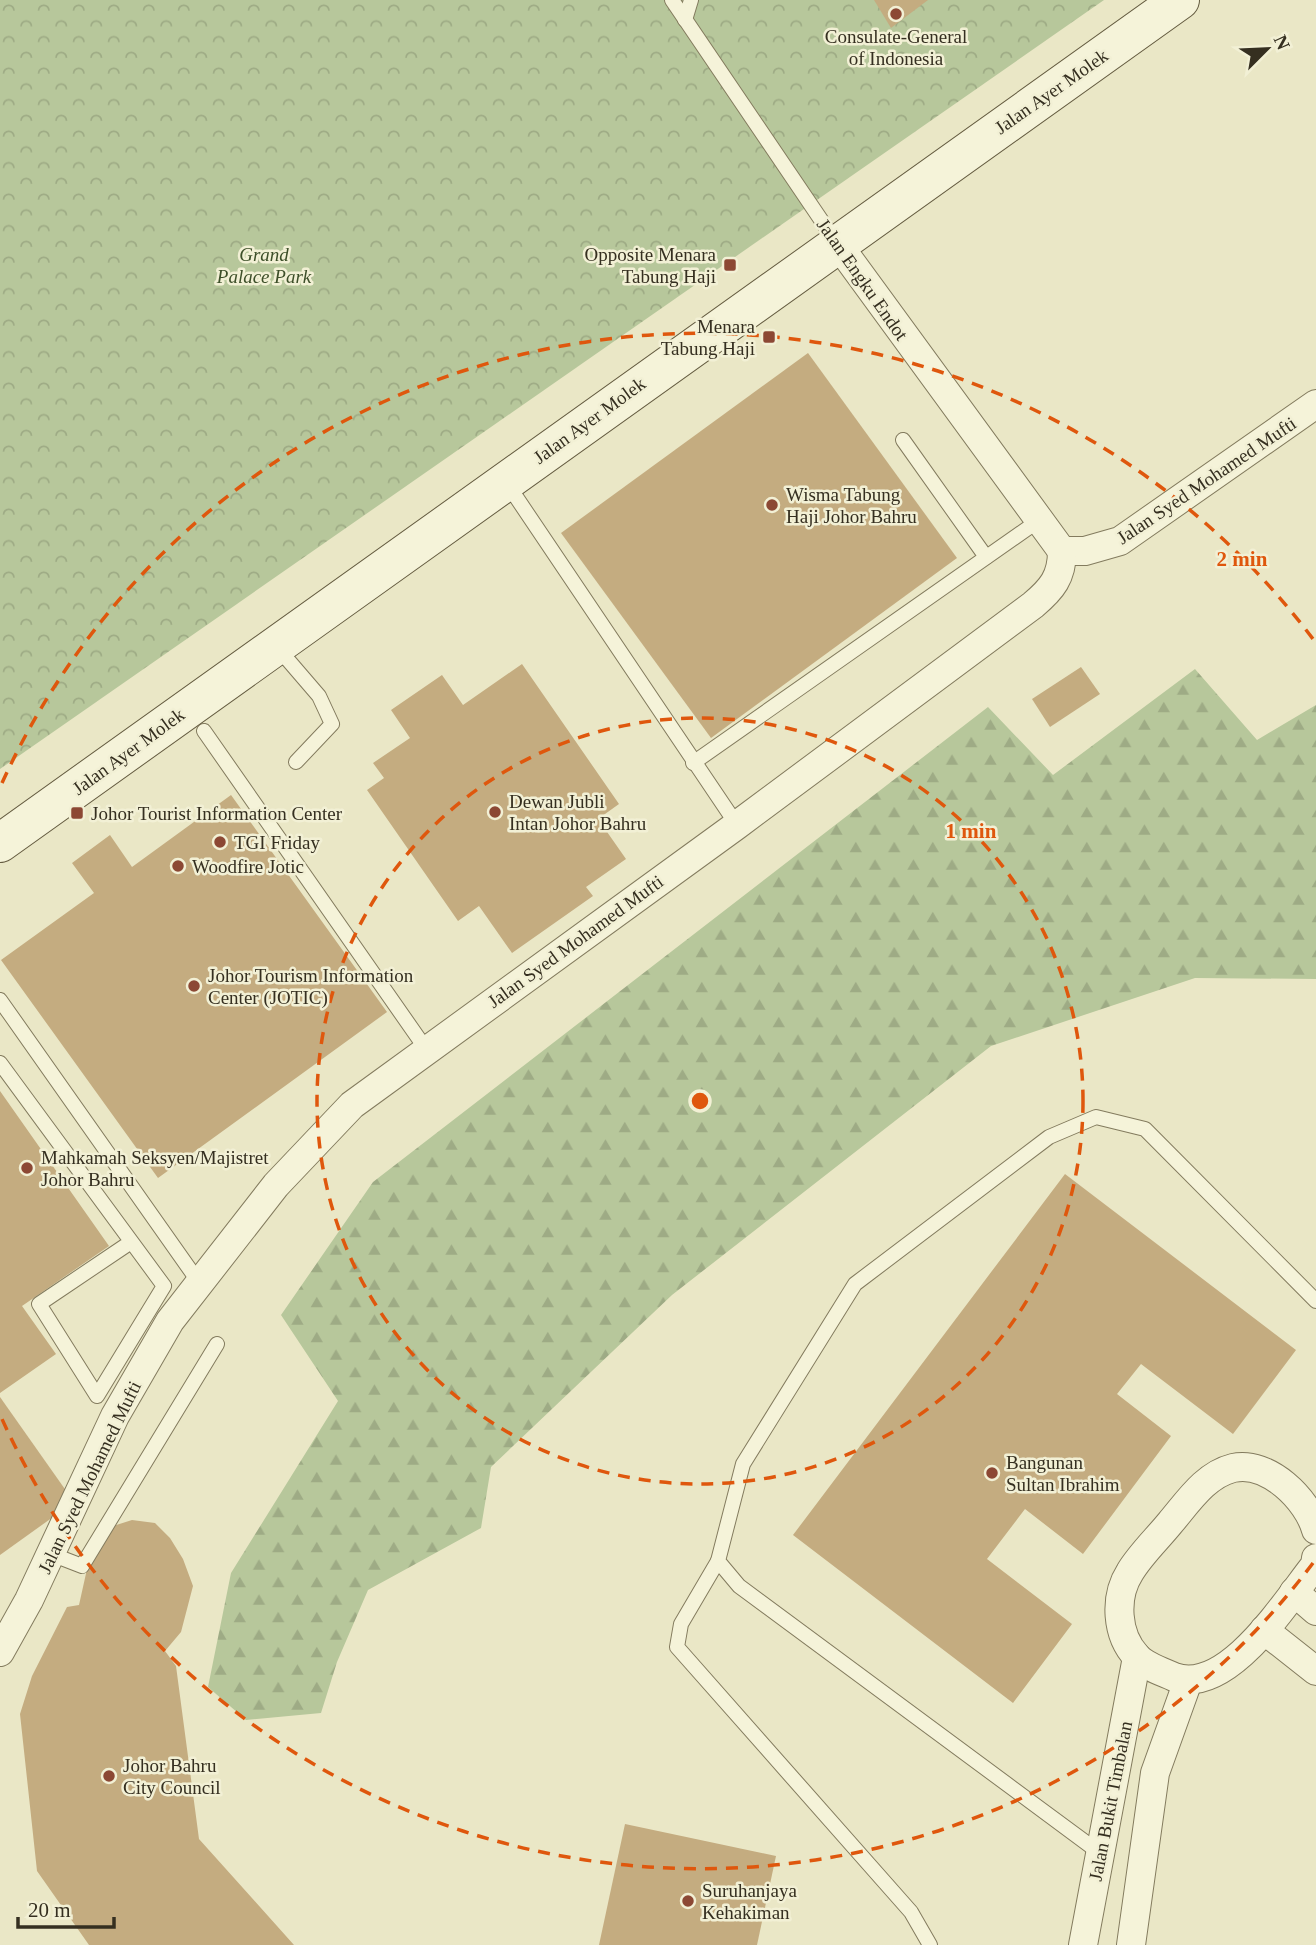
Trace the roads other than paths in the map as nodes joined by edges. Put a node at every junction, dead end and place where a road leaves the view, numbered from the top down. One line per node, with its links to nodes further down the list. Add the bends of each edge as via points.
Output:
1 (672, 0): 4 (lane, Jalan Engku Endot)
2 (691, 0): 4 (lane)
3 (1180, 0): 5 (main road, Jalan Ayer Molek)
4 (685, 20): 5 (lane, Jalan Engku Endot)
5 (837, 243): 8 (main road, Jalan Ayer Molek); 9 (street, Jalan Engku Endot)
6 (1316, 404): 10 (street, Jalan Syed Mohamed Mufti, via 1121,541 1085,551)
7 (903, 440): 11 (lane)
8 (505, 481): 12 (main road, Jalan Ayer Molek); 15 (lane)
9 (1038, 521): 10 (street, Jalan Engku Endot); 11 (lane)
10 (1062, 551): 16 (street, Jalan Syed Mohamed Mufti, via 1062,566 1051,590)
11 (986, 557): 15 (lane)
12 (275, 645): 14 (lane, via 319,696 332,724); 17 (main road, Jalan Ayer Molek)
13 (204, 731): 19 (lane)
14 (296, 762)
15 (693, 763): 16 (lane)
16 (737, 825): 19 (street, Jalan Syed Mohamed Mufti)
17 (0, 843)
18 (0, 1000): 22 (lane)
19 (426, 1049): 22 (street, Jalan Syed Mohamed Mufti, via 352,1105 276,1185)
20 (0, 1063): 21 (lane)
21 (131, 1242): 21 (lane, via 164,1286 97,1396 39,1304)
22 (198, 1281): 26 (street, Jalan Syed Mohamed Mufti, via 115,1416)
23 (1316, 1301): 28 (lane, via 1145,1129 1096,1117 1049,1136 855,1284 744,1464)
24 (217, 1344): 26 (lane, via 82,1566)
25 (1315, 1521): 33 (street, via 1295,1494 1261,1470 1234,1468 1202,1485 1129,1573 1119,1605 1122,1632)
26 (51, 1553): 32 (street, Jalan Syed Mohamed Mufti)
27 (1316, 1558): 29 (street)
28 (718, 1561): 36 (lane, via 738,1586); 37 (lane, via 681,1624 677,1647 912,1912)
29 (1294, 1592): 30 (street); 31 (street)
30 (1316, 1611)
31 (1264, 1630): 34 (street); 35 (street, via 1241,1655 1215,1673)
32 (0, 1652)
33 (1137, 1657): 35 (street); 36 (street, Jalan Bukit Timbalan)
34 (1316, 1671)
35 (1188, 1681): 39 (street, Jalan Bukit Timbalan, via 1155,1773)
36 (1100, 1853): 38 (street, Jalan Bukit Timbalan)
37 (930, 1945)
38 (1083, 1945)
39 (1131, 1945)

